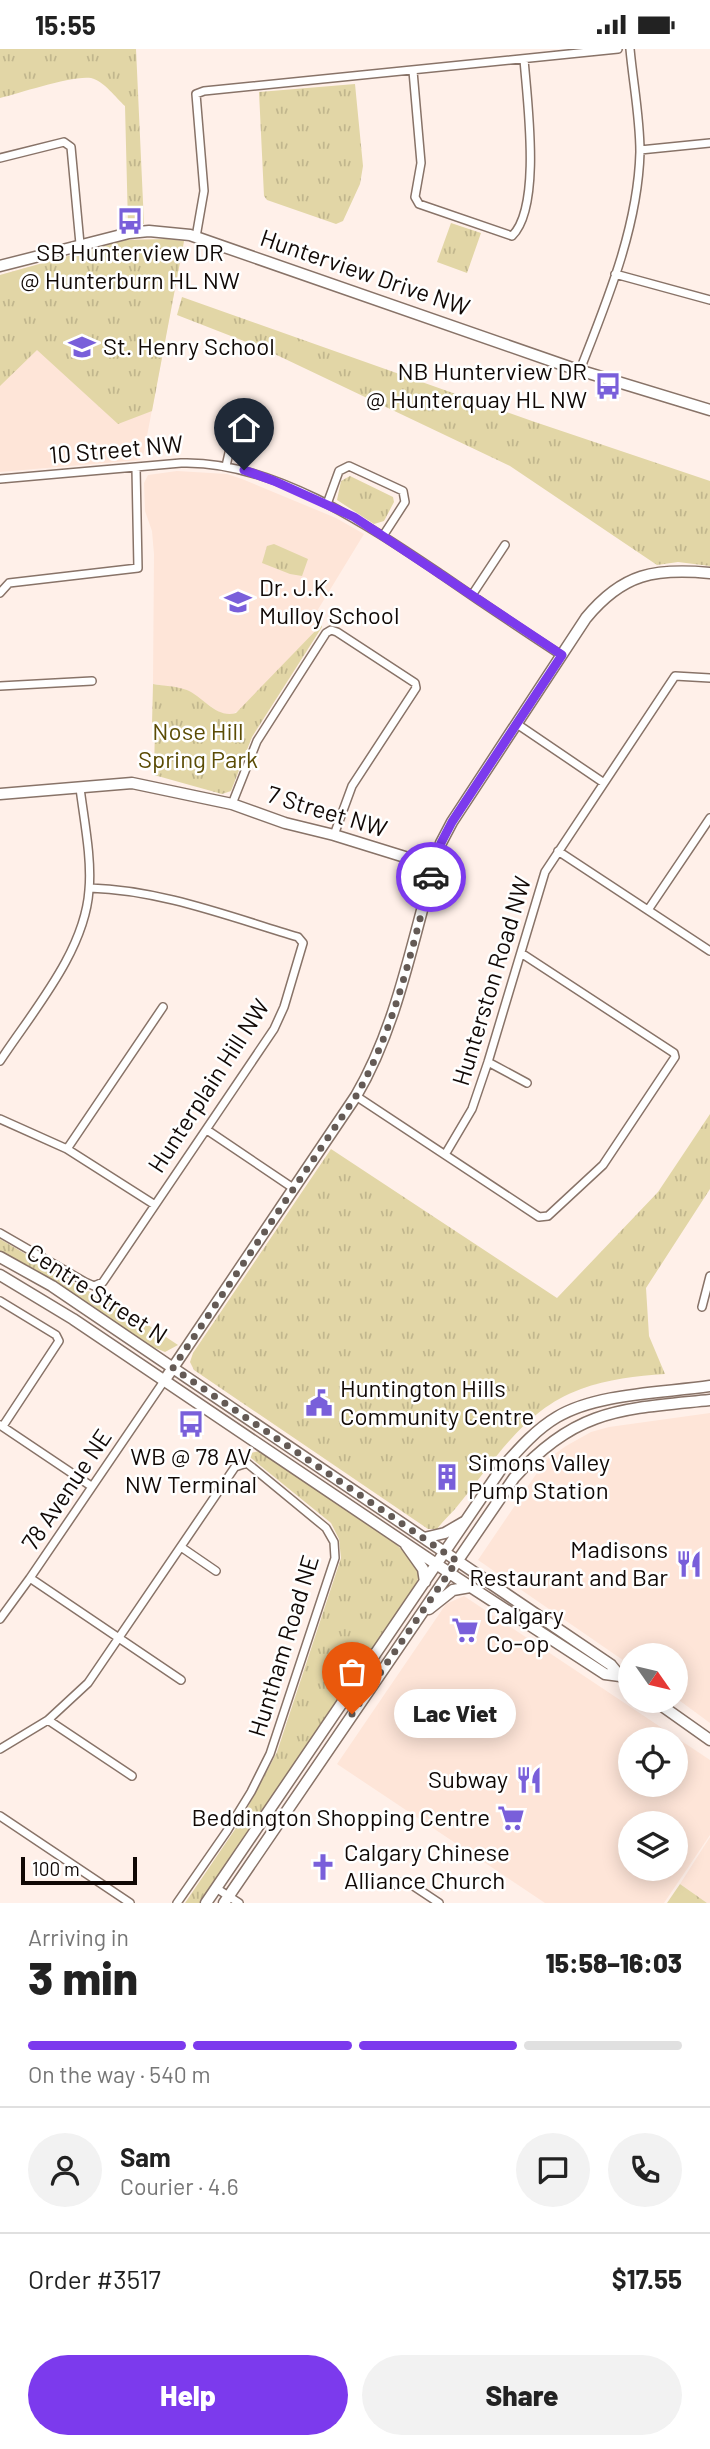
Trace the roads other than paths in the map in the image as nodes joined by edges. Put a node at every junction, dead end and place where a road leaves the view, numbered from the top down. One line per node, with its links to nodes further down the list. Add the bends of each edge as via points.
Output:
1 (618, 49): 3 (street)
2 (630, 49): 6 (street)
3 (524, 59): 4 (street); 4 (street, via 531,171 526,203 512,236 419,204 415,197 421,163)
4 (413, 71): 8 (street, via 196,94 204,191)
5 (710, 143): 6 (street)
6 (640, 150): 11 (street, via 635,196)
7 (0, 159): 9 (street, via 64,142 71,147)
8 (196, 237): 9 (main road, Hunterview Drive NW, via 149,231); 13 (main road, Hunterview Drive NW)
9 (80, 244): 10 (main road, Hunterview Drive NW)
10 (0, 265)
11 (615, 274): 12 (street); 13 (street)
12 (710, 300)
13 (580, 370): 15 (main road, Hunterview Drive NW)
14 (239, 408): 16 (street)
15 (710, 410)
16 (226, 466): 17 (street, 10 Street NW, via 199,462); 19 (street, 10 Street NW)
17 (136, 468): 18 (street, 10 Street NW); 23 (street, via 138,568 9,583)
18 (0, 479)
19 (327, 504): 20 (street, 10 Street NW); 20 (street, via 340,471 349,466 403,491 405,502)
20 (383, 536): 24 (street, 10 Street NW)
21 (505, 545): 24 (street)
22 (710, 573): 25 (main road, via 652,573 616,589 595,607)
23 (0, 593)
24 (472, 595): 25 (street, 10 Street NW)
25 (562, 655): 29 (main road)
26 (710, 678): 30 (street, Hunterston Road NW, via 675,675)
27 (92, 681): 28 (street)
28 (0, 686)
29 (517, 724): 30 (street); 37 (main road, via 452,822)
30 (604, 783): 36 (street, Hunterston Road NW)
31 (80, 788): 32 (main road, 7 Street NW); 33 (main road, 7 Street NW, via 132,783); 38 (street)
32 (0, 794)
33 (232, 804): 35 (main road, 7 Street NW); 35 (street, via 257,741 331,630 415,683 416,688 352,786)
34 (710, 818): 39 (street)
35 (334, 835): 37 (main road, 7 Street NW)
36 (558, 851): 39 (street); 41 (street, Hunterston Road NW, via 545,872)
37 (434, 866): 46 (main road, via 400,990 373,1066)
38 (90, 888): 43 (street, via 75,945); 48 (street, Hunterplain Hill NW, via 153,894 298,937 303,943 274,1029)
39 (648, 910): 40 (street)
40 (710, 951)
41 (521, 953): 44 (street, Hunterston Road NW); 50 (street, via 675,1057 603,1165 548,1216 539,1217)
42 (163, 1007): 49 (street)
43 (0, 1061)
44 (488, 1062): 45 (street); 50 (street, Hunterston Road NW, via 472,1109)
45 (527, 1083)
46 (356, 1096): 50 (street); 51 (main road)
47 (0, 1119): 49 (street)
48 (207, 1130): 51 (street); 52 (street, Hunterplain Hill NW)
49 (66, 1149): 52 (street)
50 (446, 1153)
51 (293, 1188): 59 (main road)
52 (155, 1205): 53 (street, Hunterplain Hill NW, via 98,1285)
53 (0, 1233)
54 (0, 1257): 59 (main road, Centre Street N, via 52,1286)
55 (0, 1275): 60 (main road, Centre Street N)
56 (710, 1276): 58 (street)
57 (0, 1301): 63 (street, via 59,1341)
58 (702, 1307)
59 (173, 1368): 60 (main road); 66 (main road, Centre Street N)
60 (164, 1381): 64 (street, 78 Avenue NE); 67 (main road, Centre Street N)
61 (710, 1386): 65 (main road, via 592,1402 557,1417 501,1469)
62 (710, 1400): 71 (main road, via 617,1411 572,1428 538,1452 514,1478)
63 (1, 1426): 64 (street)
64 (91, 1486): 73 (street, 78 Avenue NE)
65 (468, 1520): 66 (main road); 69 (main road)
66 (425, 1538): 69 (main road, Centre Street N)
67 (401, 1539): 70 (main road, Centre Street N); 74 (main road, via 423,1570)
68 (181, 1547): 72 (street); 78 (street, Huntham Road NE); 92 (street, Huntham Road NE, via 235,1467 247,1463 326,1528 334,1542 335,1558 270,1754 233,1821)
69 (446, 1553): 70 (main road); 71 (main road, Centre Street N)
70 (438, 1564): 71 (main road, Centre Street N); 74 (main road)
71 (454, 1567): 75 (main road, Centre Street N); 76 (main road); 79 (main road, Centre Street N, via 611,1665)
72 (216, 1571)
73 (30, 1578): 77 (street, 78 Avenue NE); 78 (street)
74 (425, 1582): 89 (main road)
75 (470, 1587): 76 (main road, via 447,1594); 80 (main road, Centre Street N, via 605,1674)
76 (417, 1618): 90 (main road)
77 (0, 1619)
78 (120, 1639): 81 (street); 83 (street, Huntham Road NE, via 88,1683)
79 (618, 1674)
80 (618, 1677)
81 (181, 1680)
82 (672, 1713): 84 (main road)
83 (48, 1720): 85 (street, Huntham Road NE); 86 (street)
84 (710, 1740)
85 (0, 1749)
86 (132, 1776)
87 (0, 1816): 91 (street)
88 (394, 1885): 95 (street, via 406,1881)
89 (216, 1888): 90 (street); 93 (main road)
90 (226, 1900): 94 (street)
91 (130, 1903)
92 (177, 1903)
93 (206, 1903)
94 (239, 1903)
95 (439, 1903)

